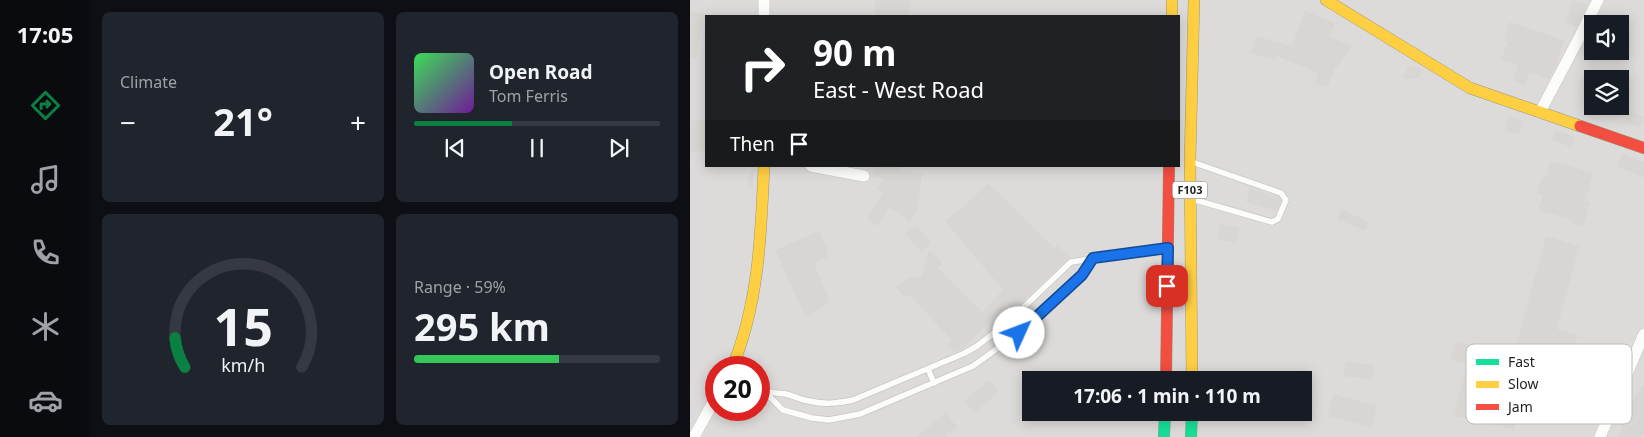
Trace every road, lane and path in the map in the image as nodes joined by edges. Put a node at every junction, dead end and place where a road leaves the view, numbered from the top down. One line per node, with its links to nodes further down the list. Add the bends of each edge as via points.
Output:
1 (764, 0): 6 (street)
2 (1172, 0): 7 (main road)
3 (1194, 0): 10 (main road, F103)
4 (1326, 0): 8 (main road, via 1470,88)
5 (1598, 0): 8 (street)
6 (764, 15)
7 (1172, 15)
8 (1540, 112): 9 (main road)
9 (1644, 148)
10 (1190, 161): 15 (main road, F103); 15 (lane, via 1281,193 1286,200 1278,219 1272,222)
11 (764, 167): 19 (main road, via 762,227 750,315)
12 (816, 167): 14 (street)
13 (1169, 167): 16 (main road, F103)
14 (864, 176)
15 (1191, 199): 23 (main road, F103)
16 (1168, 248): 17 (lane); 22 (main road, F103)
17 (1093, 258): 21 (lane, via 1071,262 1007,323 977,346); 24 (lane, via 1082,275 1019,333 973,366)
18 (1644, 334): 20 (street)
19 (737, 356)
20 (1632, 362)
21 (928, 369): 24 (lane); 25 (lane, via 853,400 839,402 808,401)
22 (1166, 371)
23 (1192, 371)
24 (934, 383): 26 (lane, via 860,414 829,420 783,410)
25 (770, 392)
26 (770, 398)
27 (705, 417): 31 (street)
28 (1165, 421): 32 (main road)
29 (1192, 421): 33 (main road)
30 (1606, 424): 34 (street)
31 (694, 437)
32 (1164, 437)
33 (1191, 437)
34 (1600, 437)

